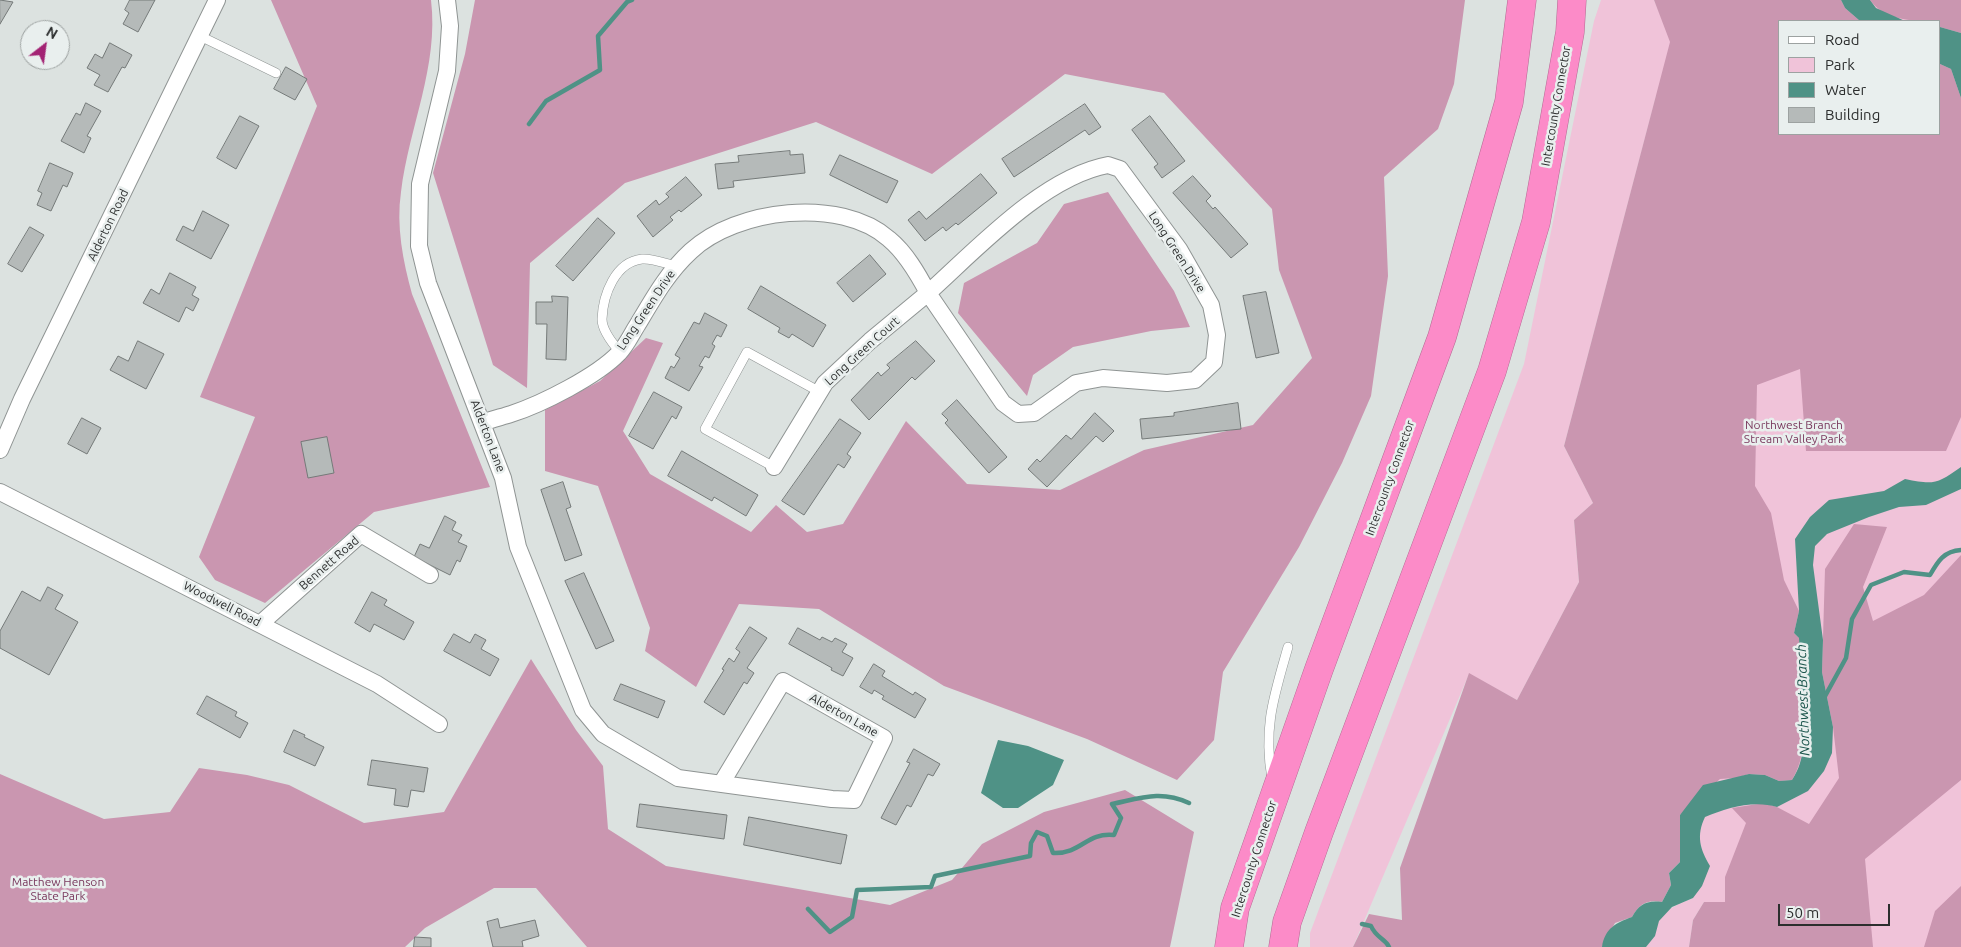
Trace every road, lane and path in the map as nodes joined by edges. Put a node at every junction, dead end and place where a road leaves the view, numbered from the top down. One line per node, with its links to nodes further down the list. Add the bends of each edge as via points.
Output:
1 (217, 0): 5 (street, Alderton Road)
2 (447, 0): 11 (street, Alderton Lane, via 450,26 447,71 420,184 420,246 428,283)
3 (1522, 0): 20 (highway, Intercounty Connector, via 1509,102 1442,337)
4 (1572, 0): 22 (highway, Intercounty Connector, via 1570,32 1536,222 1492,371 1319,832 1287,922)
5 (200, 36): 6 (lane); 12 (street, Alderton Road)
6 (276, 73)
7 (676, 266): 8 (street, Long Green Drive, via 717,232 753,219 824,212 866,225 888,238 917,271); 9 (street, Long Green Drive); 9 (lane, via 643,258 626,265 610,282 602,320 612,344)
8 (928, 293): 8 (street, Long Green Drive, via 1015,214 1068,179 1090,168 1108,165 1120,169 1148,207 1179,250 1211,305 1217,335 1214,362 1195,380 1167,383 1103,378 1076,383 1034,413 1018,414 998,395); 10 (street, Long Green Court, via 870,341)
9 (620, 352): 11 (street, Long Green Drive, via 586,379 512,414)
10 (820, 392): 13 (street, Long Green Court); 13 (lane, via 747,352 705,429)
11 (482, 422): 19 (street, Alderton Lane, via 503,478 518,546 583,710 603,734 678,778)
12 (0, 450)
13 (774, 468)
14 (0, 492): 16 (street, Woodwell Road)
15 (430, 575): 16 (street, Bennett Road, via 361,534)
16 (260, 624): 18 (street, Woodwell Road, via 377,684)
17 (1288, 647): 20 (lane, via 1268,720)
18 (439, 724)
19 (721, 784): 19 (street, Alderton Lane, via 854,800 884,738 783,681)
20 (1274, 797): 21 (highway, Intercounty Connector, via 1235,908)
21 (1228, 947)
22 (1283, 947)

